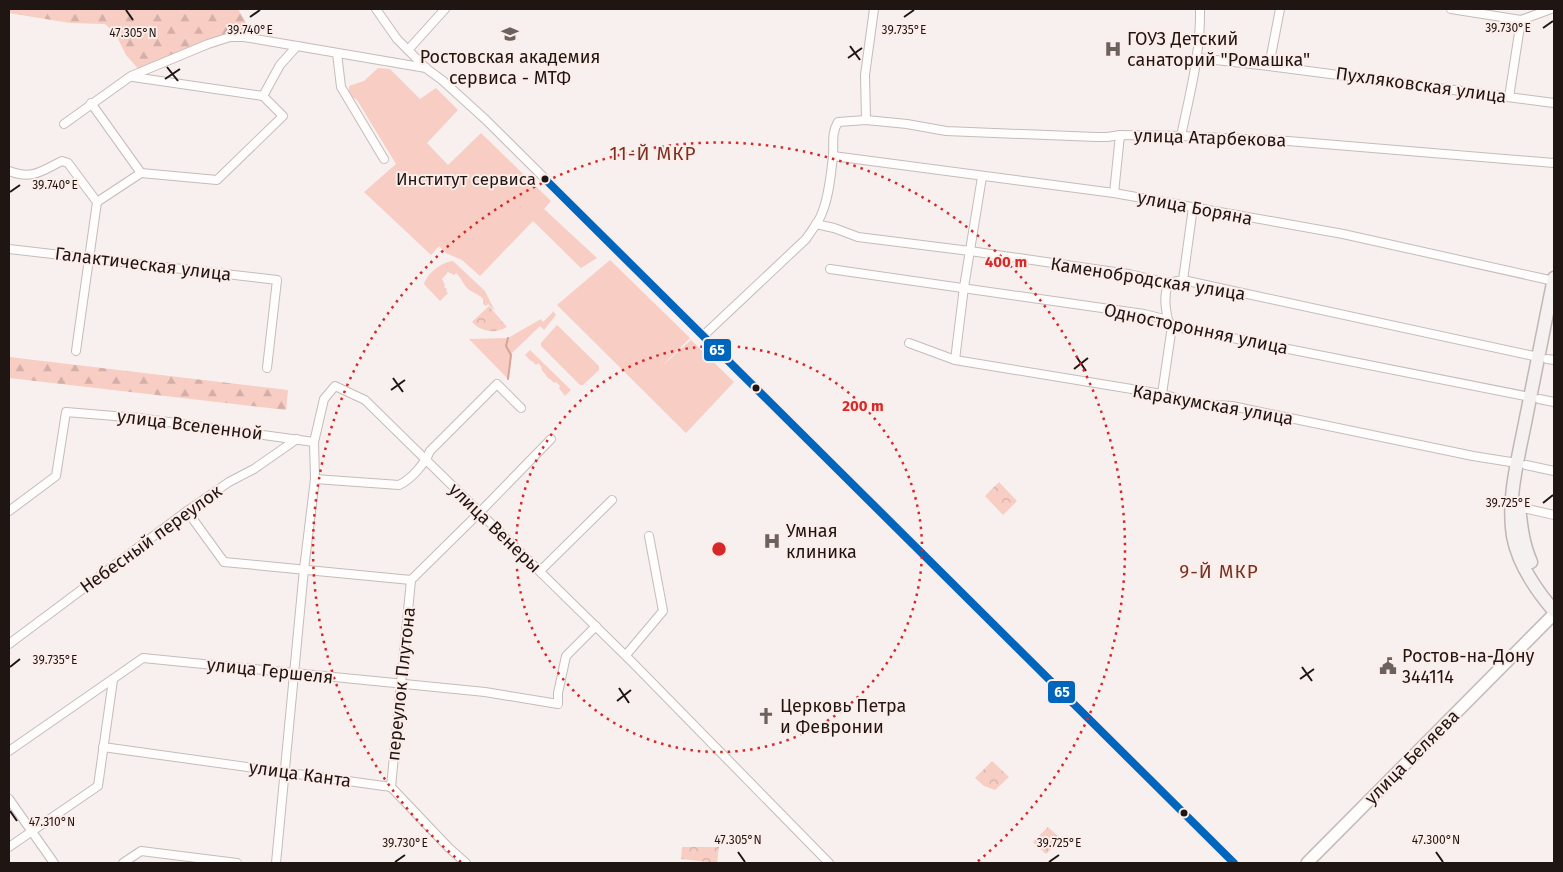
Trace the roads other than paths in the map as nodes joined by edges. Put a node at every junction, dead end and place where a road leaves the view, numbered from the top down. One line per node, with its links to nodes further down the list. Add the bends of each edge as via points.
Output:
1 (376, 9): 10 (street)
2 (445, 9): 10 (street)
3 (874, 9): 20 (street, via 866,74)
4 (1200, 9): 12 (street)
5 (1280, 9): 13 (street)
6 (1451, 9): 8 (street)
7 (1551, 9): 8 (street)
8 (1521, 20): 17 (street)
9 (297, 46): 11 (street); 15 (street, via 230,37); 16 (street, via 280,65)
10 (408, 50): 14 (street)
11 (337, 53): 14 (street); 25 (street, via 341,87)
12 (1198, 58): 13 (street, Пухляковская улица); 23 (street)
13 (1269, 66): 17 (street, Пухляковская улица)
14 (427, 68): 44 (street, via 486,120)
15 (131, 76): 16 (street); 18 (street)
16 (263, 96): 28 (street, via 283,116 217,180)
17 (1509, 97): 19 (street, Пухляковская улица)
18 (91, 103): 21 (street); 28 (street)
19 (1554, 103)
20 (866, 120): 22 (street, улица Атарбекова, via 946,131 1096,137); 24 (street, улица Атарбекова, via 838,122 833,129)
21 (64, 124)
22 (1120, 135): 23 (street, улица Атарбекова); 30 (street)
23 (1181, 136): 26 (street, улица Атарбекова, via 1288,141)
24 (833, 156): 29 (street, улица Боряна); 33 (street, via 822,214)
25 (384, 158)
26 (1554, 163)
27 (9, 171): 31 (street, via 31,176 62,161 68,163)
28 (141, 173): 31 (street)
29 (982, 177): 30 (street, улица Боряна); 35 (street)
30 (1114, 193): 32 (street, улица Боряна)
31 (97, 202): 36 (street)
32 (1193, 207): 38 (street, улица Боряна, via 1343,234); 39 (street)
33 (816, 224): 35 (street, Каменобродская улица, via 858,237); 44 (street, via 806,239)
34 (9, 249): 36 (street, Галактическая улица)
35 (970, 251): 40 (street, Каменобродская улица, via 1129,274); 41 (street)
36 (89, 258): 46 (street); 49 (street, Галактическая улица, via 277,280)
37 (830, 269): 41 (street, Односторонняя улица)
38 (1554, 279): 47 (main road)
39 (1183, 280): 40 (street, Каменобродская улица); 47 (street, Каменобродская улица)
40 (1168, 283): 43 (street, via 1164,304)
41 (964, 287): 43 (street, Односторонняя улица, via 1144,314); 48 (street)
42 (1554, 322): 47 (main road)
43 (1170, 323): 50 (street); 51 (street, Односторонняя улица)
44 (704, 336): 93 (street)
45 (909, 343): 48 (street, Каракумская улица)
46 (76, 351)
47 (1546, 359): 51 (main road)
48 (955, 360): 50 (street, Каракумская улица)
49 (267, 368)
50 (1162, 394): 58 (street, Каракумская улица, via 1196,404 1232,406)
51 (1535, 398): 52 (street, Односторонняя улица); 58 (main road)
52 (1554, 402)
53 (521, 408): 57 (street, via 497,384 430,451)
54 (297, 439): 56 (street, улица Вселенной); 63 (street, улица Вселенной, via 139,418 66,412 56,476); 64 (street, Небесный переулок)
55 (551, 440): 65 (street)
56 (314, 442): 57 (street, улица Венеры, via 324,399 335,386 366,400); 60 (street)
57 (426, 460): 60 (street, via 399,485); 65 (street, улица Венеры)
58 (1522, 464): 59 (street, Каракумская улица); 62 (main road); 69 (main road, via 1511,508 1518,553)
59 (1554, 471)
60 (315, 479): 68 (street)
61 (612, 500): 70 (street)
62 (1519, 507): 66 (street); 69 (main road)
63 (9, 511)
64 (187, 511): 68 (street, via 224,562); 75 (street, Небесный переулок)
65 (480, 512): 70 (street, улица Венеры); 71 (street)
66 (1554, 515)
67 (649, 536): 76 (street, via 663,611)
68 (304, 569): 71 (street); 77 (street)
69 (1530, 570): 72 (main road); 73 (main road, via 1541,596)
70 (540, 572): 74 (street, улица Венеры)
71 (411, 580): 79 (street, переулок Плутона)
72 (1554, 599)
73 (1554, 613): 94 (main road, улица Беляева)
74 (596, 626): 76 (street, улица Венеры); 79 (street, улица Гершеля, via 566,656 558,704 485,692)
75 (9, 644)
76 (626, 655): 92 (street, улица Венеры)
77 (295, 674): 78 (street, улица Гершеля, via 143,658); 79 (street, улица Гершеля); 82 (street)
78 (113, 680): 80 (street); 81 (street, улица Гершеля)
79 (401, 684): 83 (street, переулок Плутона)
80 (103, 747): 82 (street, улица Канта); 85 (street, via 98,786)
81 (9, 751)
82 (285, 772): 83 (street, улица Канта); 90 (street)
83 (391, 787): 91 (street)
84 (9, 799): 85 (street)
85 (31, 831): 86 (street); 87 (street)
86 (9, 847)
87 (54, 863)
88 (123, 863): 89 (street, via 141,851)
89 (237, 863)
90 (276, 863)
91 (466, 863)
92 (829, 863)
93 (1234, 863)
94 (1308, 863)

